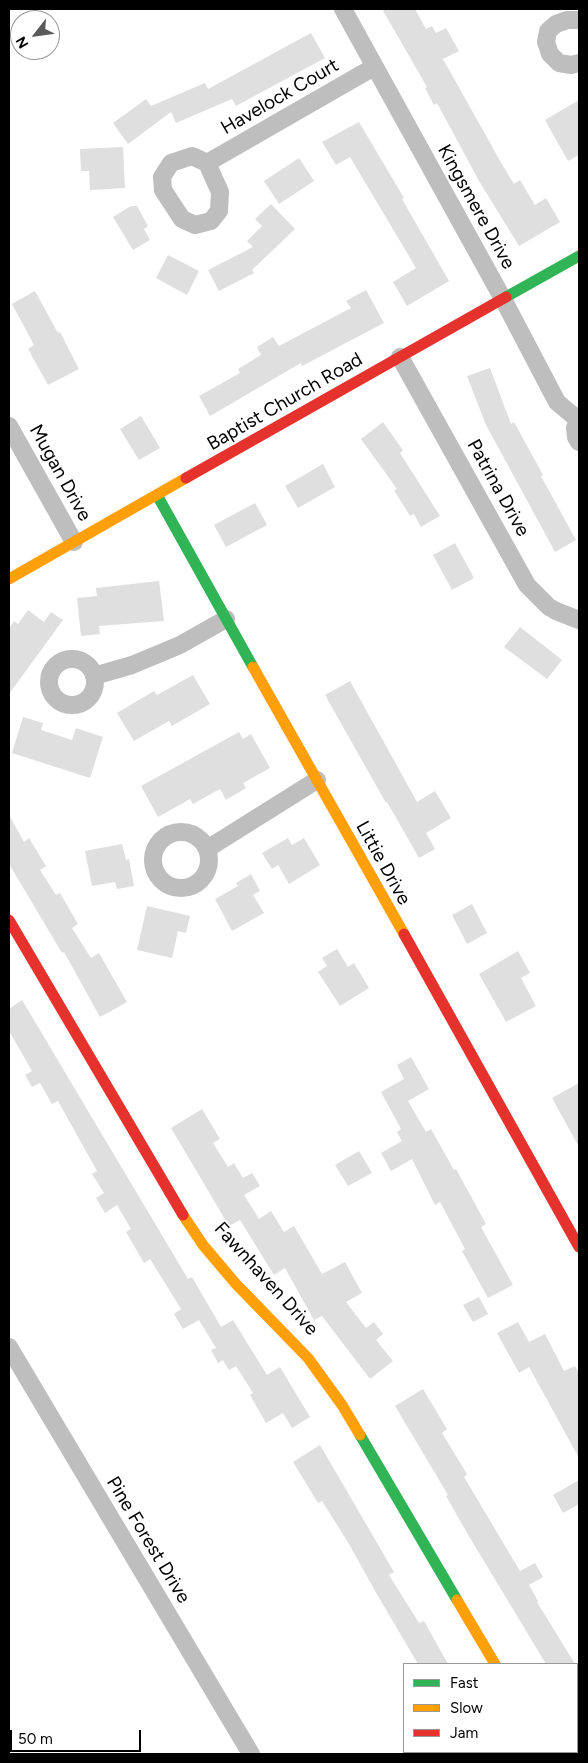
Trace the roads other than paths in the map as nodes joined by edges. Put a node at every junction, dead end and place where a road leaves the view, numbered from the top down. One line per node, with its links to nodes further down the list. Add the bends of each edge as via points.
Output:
1 (344, 9): 4 (street, Kingsmere Drive)
2 (579, 20): 3 (street, via 556,24 548,31 546,42 550,54 559,63)
3 (579, 63)
4 (374, 67): 5 (street, Havelock Court); 7 (street, Kingsmere Drive)
5 (207, 163)
6 (579, 256): 7 (street, Baptist Church Road)
7 (503, 299): 8 (street, Baptist Church Road); 9 (street, Kingsmere Drive, via 557,402)
8 (400, 357): 12 (street, Baptist Church Road); 16 (street, Patrina Drive, via 527,585 549,607)
9 (578, 418): 11 (street, Kingsmere Drive, via 575,428)
10 (9, 426): 13 (street, Mugan Drive)
11 (579, 442)
12 (157, 495): 13 (street, Baptist Church Road); 15 (street, Littie Drive)
13 (74, 542): 14 (street, Baptist Church Road)
14 (9, 579)
15 (226, 620): 17 (street, via 140,662); 18 (street, Littie Drive)
16 (579, 620)
17 (94, 676)
18 (316, 780): 19 (street); 21 (street, Littie Drive)
19 (207, 849)
20 (9, 920): 23 (street, Fawnhaven Drive, via 180,1211 203,1245 308,1358 342,1404)
21 (579, 1247)
22 (9, 1347): 24 (street, Pine Forest Drive)
23 (494, 1663)
24 (251, 1754)

